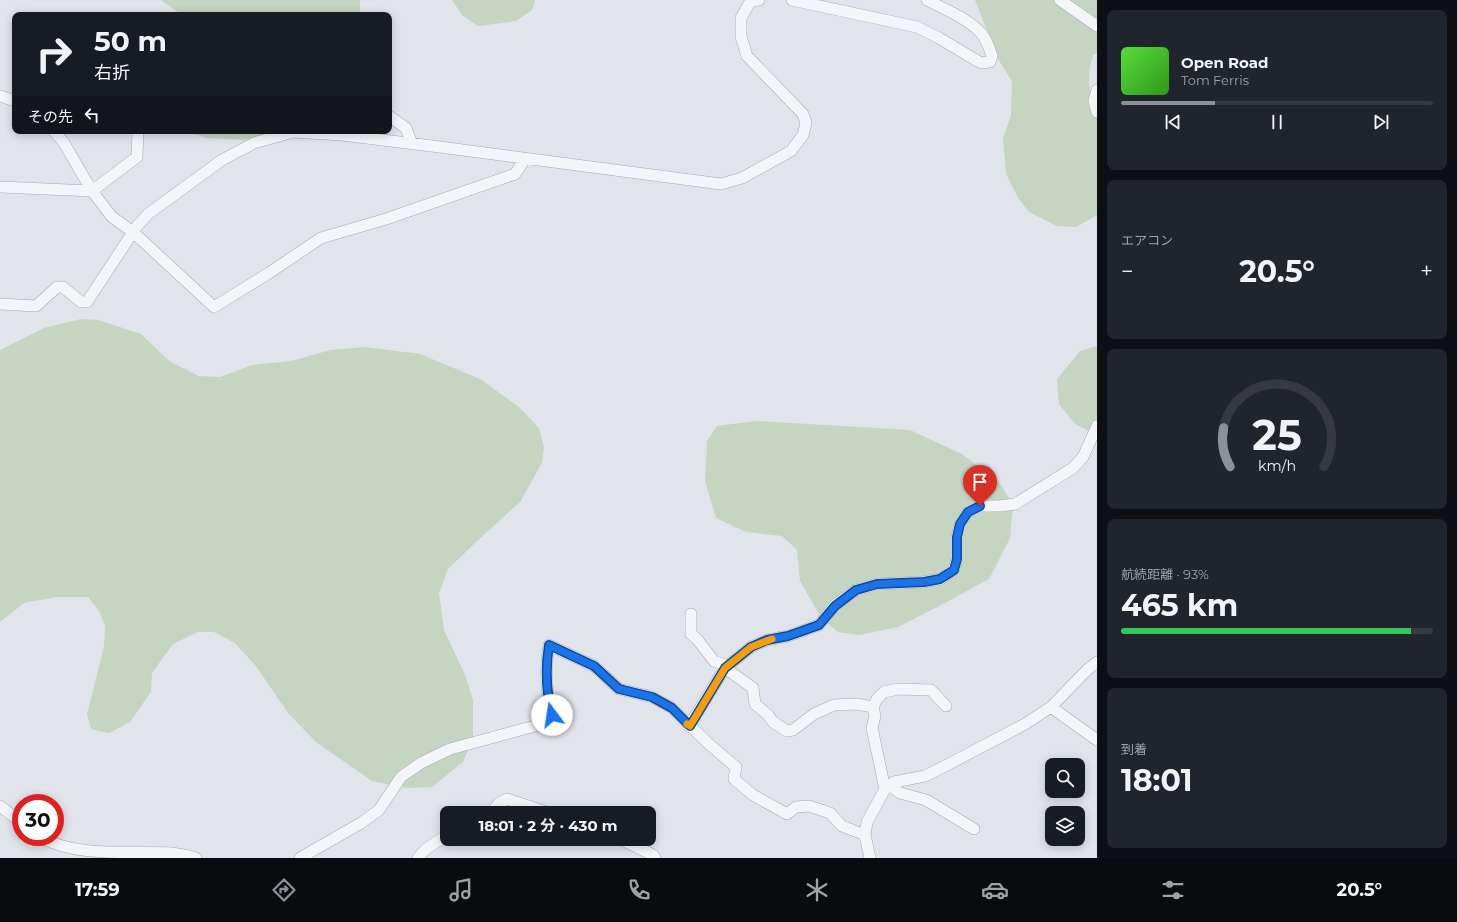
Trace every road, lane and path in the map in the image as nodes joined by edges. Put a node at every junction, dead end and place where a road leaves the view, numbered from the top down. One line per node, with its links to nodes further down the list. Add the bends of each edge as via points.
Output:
1 (759, 0): 16 (street, via 750,2 741,18 741,37 747,56 803,114 806,123 803,135 791,151 742,178 721,184)
2 (792, 0): 3 (street, via 917,27 982,63 990,62 992,56 988,43 980,31)
3 (927, 0)
4 (1060, 0): 5 (street)
5 (1097, 26)
6 (1097, 90): 9 (street, via 1094,101)
7 (0, 96): 8 (street)
8 (12, 98)
9 (1097, 112)
10 (392, 118): 15 (street, via 406,128)
11 (56, 134): 18 (street)
12 (138, 134): 18 (street, via 137,157)
13 (286, 134): 19 (street, via 254,143 222,160 155,210)
14 (326, 134): 15 (street)
15 (412, 144): 16 (street)
16 (525, 159): 19 (street, via 515,174 386,219 321,238 214,307)
17 (0, 187): 18 (street)
18 (92, 191): 19 (street, via 112,217)
19 (133, 232): 20 (street, via 87,302 81,302 63,287 57,287 36,306)
20 (0, 304)
21 (1097, 426): 24 (street, via 1083,457 1073,468 1015,504 980,506 968,512 960,524 954,570 940,579 877,584 856,590 835,606 819,625 751,647)
22 (691, 614): 24 (street, via 690,634 714,660)
23 (1097, 662): 27 (street)
24 (726, 667): 26 (street, via 753,688 755,704 773,722 787,731 793,730 814,714 834,705 856,704); 28 (street)
25 (946, 706): 26 (street, via 931,690 898,689 884,692)
26 (873, 707): 30 (street, via 875,716 872,728)
27 (1051, 707): 29 (street); 30 (street, via 1025,724 925,776 894,782)
28 (690, 726): 36 (street, via 736,767 734,779 753,795 787,814 796,807 809,806 830,813 842,826); 41 (street, via 672,708 652,697 619,689 594,666 549,645 546,663 547,695 552,715 546,723 450,749 421,763 401,777 379,810)
29 (1097, 740)
30 (887, 787): 35 (street, via 926,800); 36 (street, via 867,822)
31 (0, 806): 34 (street)
32 (497, 806): 33 (street, via 507,799)
33 (528, 806)
34 (12, 815)
35 (974, 828)
36 (864, 835): 44 (street)
37 (440, 840): 42 (street)
38 (56, 846): 40 (street, via 65,851 98,856 173,853)
39 (634, 846): 43 (street)
40 (196, 858)
41 (300, 858)
42 (418, 858)
43 (655, 858)
44 (870, 858)

